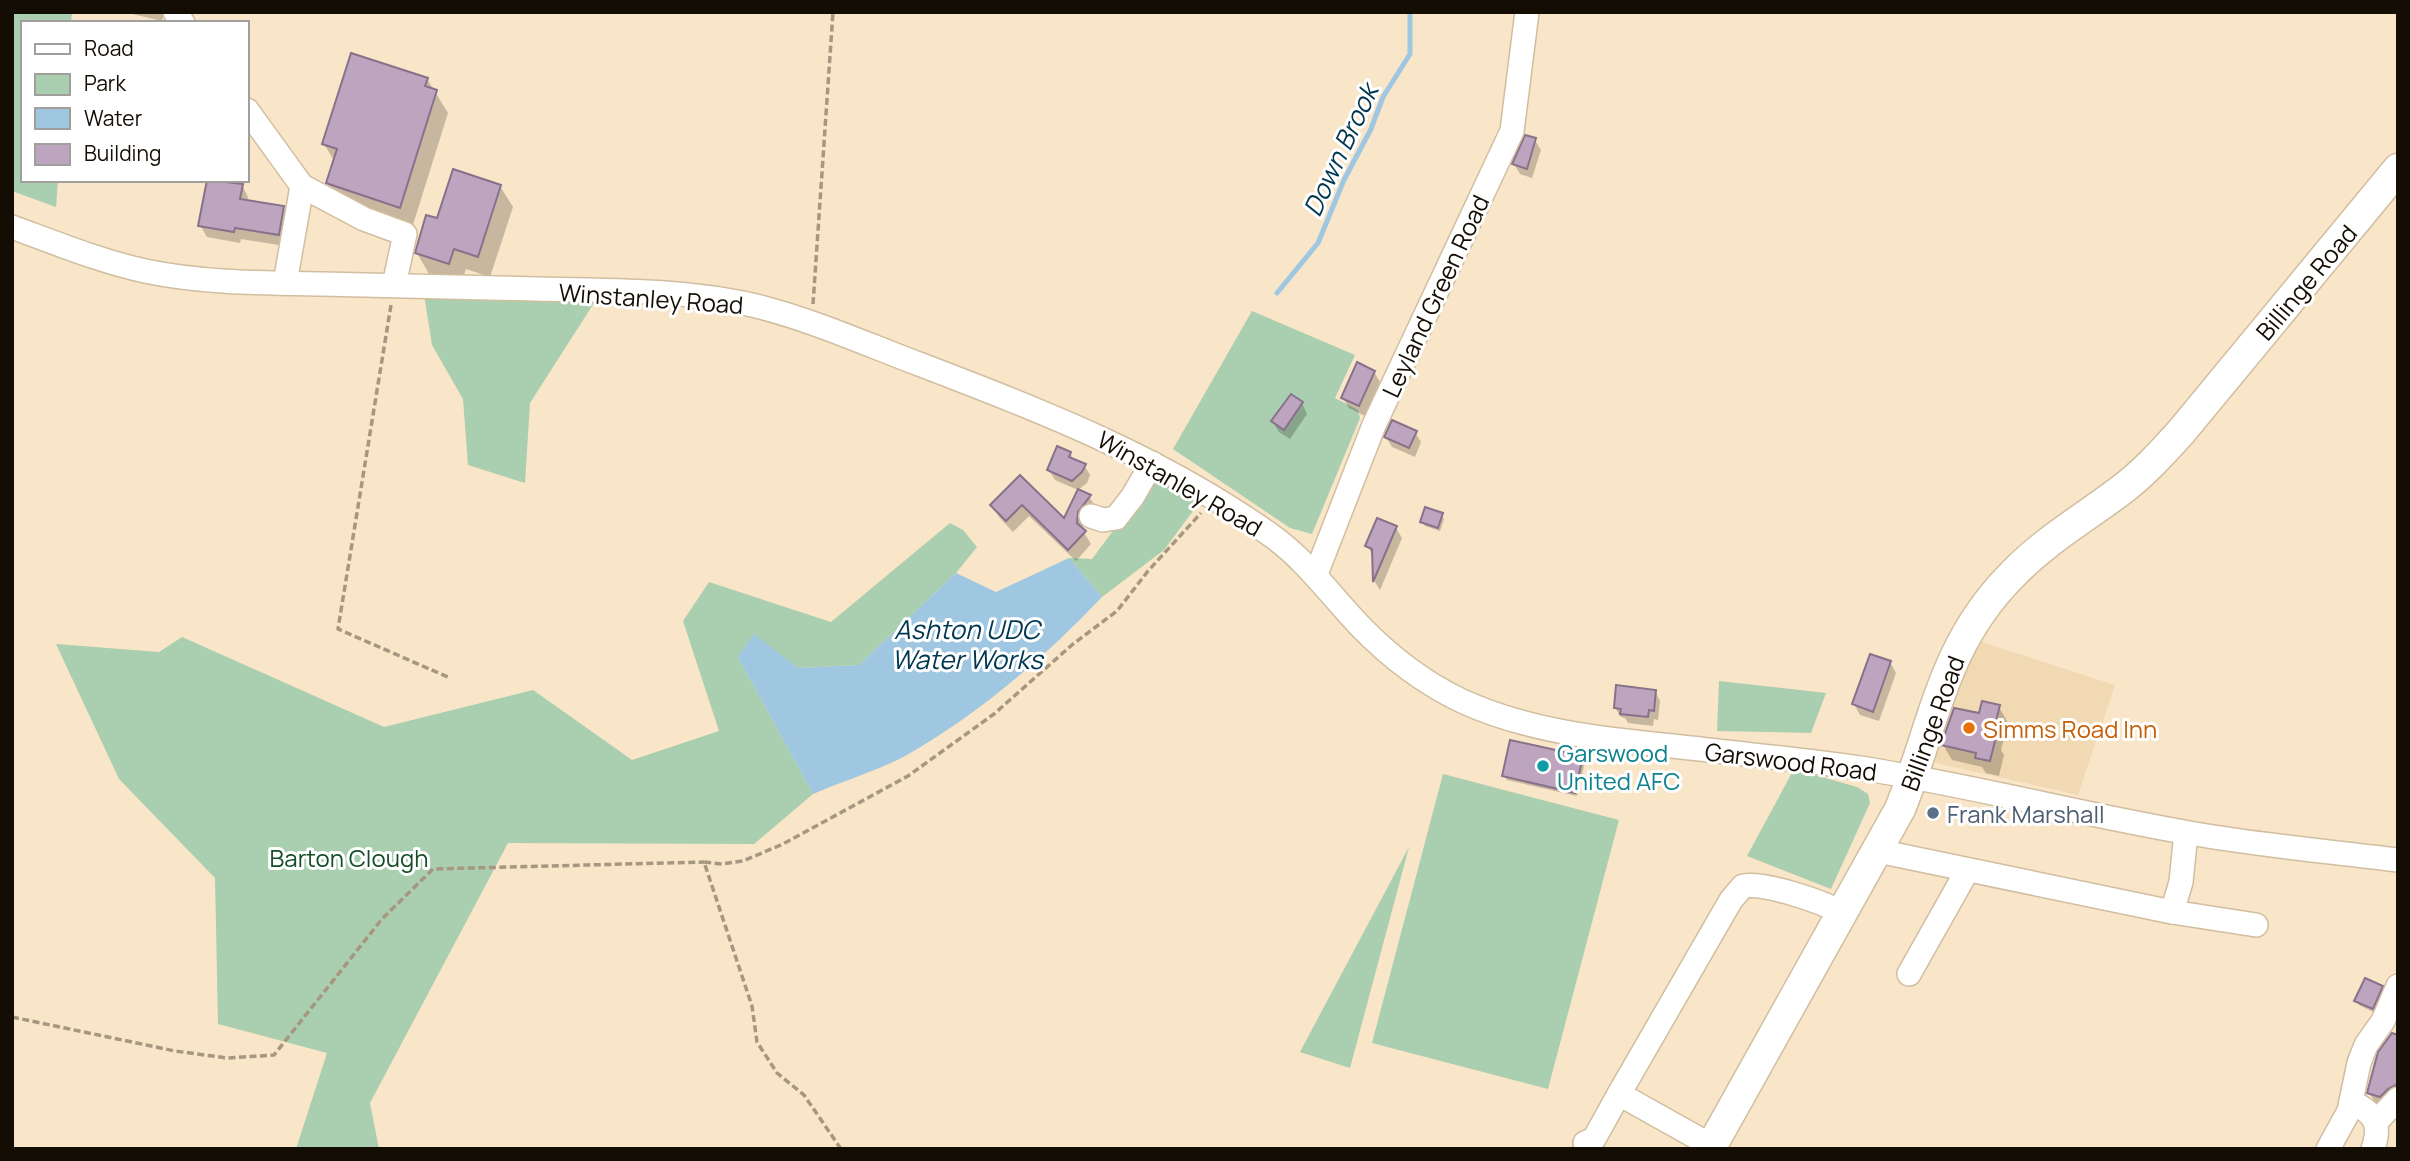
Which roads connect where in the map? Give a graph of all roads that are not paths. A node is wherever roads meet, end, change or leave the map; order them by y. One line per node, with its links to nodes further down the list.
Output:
1 (1527, 12): 10 (street, Leyland Green Road)
2 (248, 111): 4 (street)
3 (2398, 169): 11 (main road, Billinge Road)
4 (302, 186): 6 (street); 7 (street)
5 (12, 227): 6 (street, Winstanley Road)
6 (285, 283): 7 (street, Winstanley Road)
7 (394, 285): 8 (street, Winstanley Road)
8 (1152, 463): 9 (street); 10 (street, Winstanley Road)
9 (1091, 516)
10 (1316, 574): 11 (street, Garswood Road)
11 (1913, 777): 12 (street, Garswood Road); 13 (main road, Billinge Road)
12 (2186, 833): 14 (street, Garswood Road); 16 (street)
13 (1878, 851): 15 (street); 17 (main road, Billinge Road)
14 (2398, 860)
15 (1966, 871): 16 (street); 19 (street)
16 (2172, 912): 18 (street)
17 (1843, 913): 21 (street); 26 (main road, Billinge Road)
18 (2256, 925)
19 (1909, 974)
20 (2396, 998): 23 (street)
21 (1619, 1094): 25 (street); 26 (street)
22 (2398, 1099): 24 (street)
23 (2351, 1101): 24 (street); 27 (street)
24 (2376, 1122): 28 (street)
25 (1585, 1143)
26 (1711, 1147)
27 (2328, 1149)
28 (2373, 1149)

